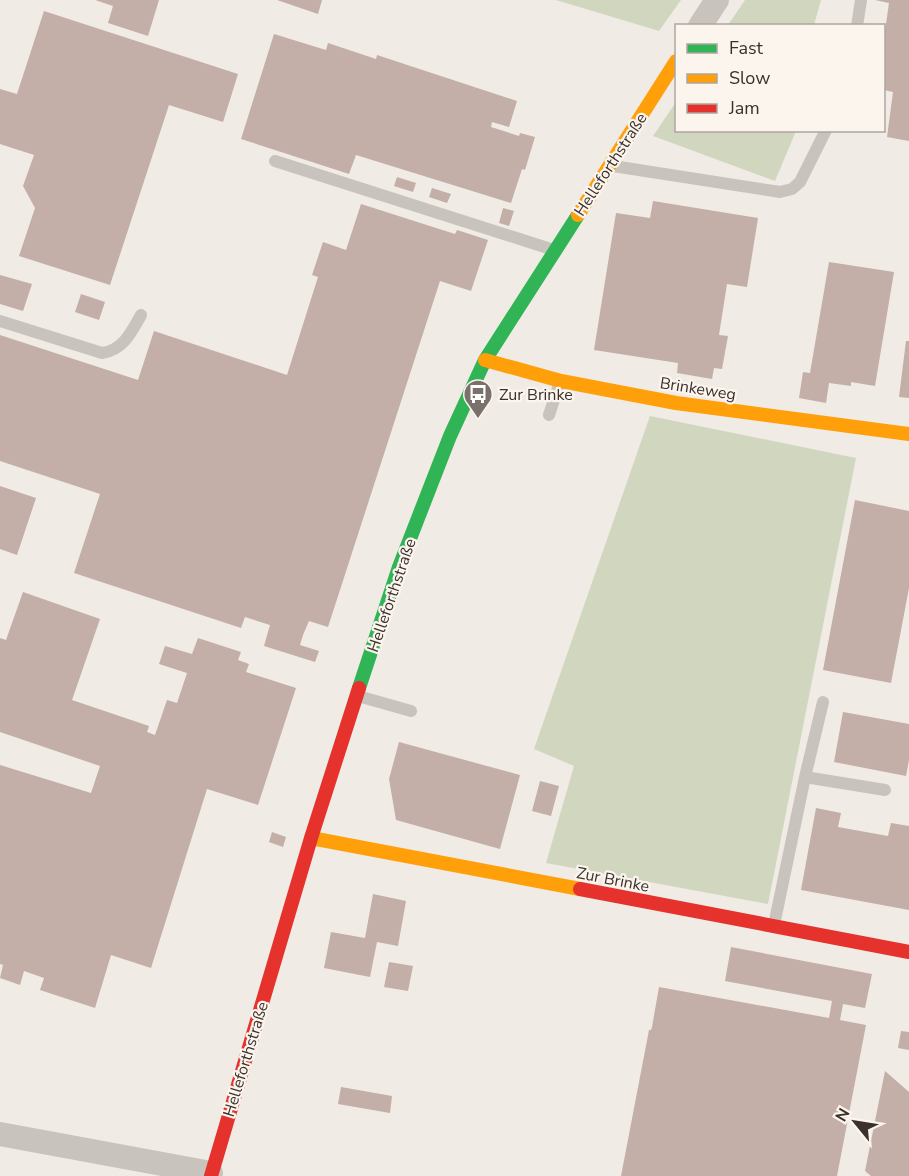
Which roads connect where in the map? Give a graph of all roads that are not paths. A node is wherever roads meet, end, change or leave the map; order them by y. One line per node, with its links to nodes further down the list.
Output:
1 (717, 0): 3 (street)
2 (861, 0): 4 (lane)
3 (701, 24)
4 (857, 24)
5 (675, 63): 8 (street, Helleforthstraße)
6 (825, 132): 8 (lane)
7 (275, 160): 9 (lane)
8 (609, 165): 9 (street, Helleforthstraße)
9 (555, 251): 12 (street, Helleforthstraße)
10 (141, 315): 11 (lane)
11 (0, 321)
12 (485, 360): 13 (street, Brinkeweg); 16 (street, Helleforthstraße)
13 (561, 381): 14 (lane); 15 (street, Brinkeweg)
14 (549, 415)
15 (909, 434)
16 (357, 695): 18 (lane); 21 (street, Helleforthstraße)
17 (823, 702): 19 (lane)
18 (411, 711)
19 (806, 777): 20 (lane); 22 (lane)
20 (885, 790)
21 (311, 838): 22 (street, Zur Brinke); 25 (street, Helleforthstraße)
22 (774, 926): 23 (street, Zur Brinke)
23 (909, 952)
24 (0, 1134): 25 (street)
25 (211, 1175)

